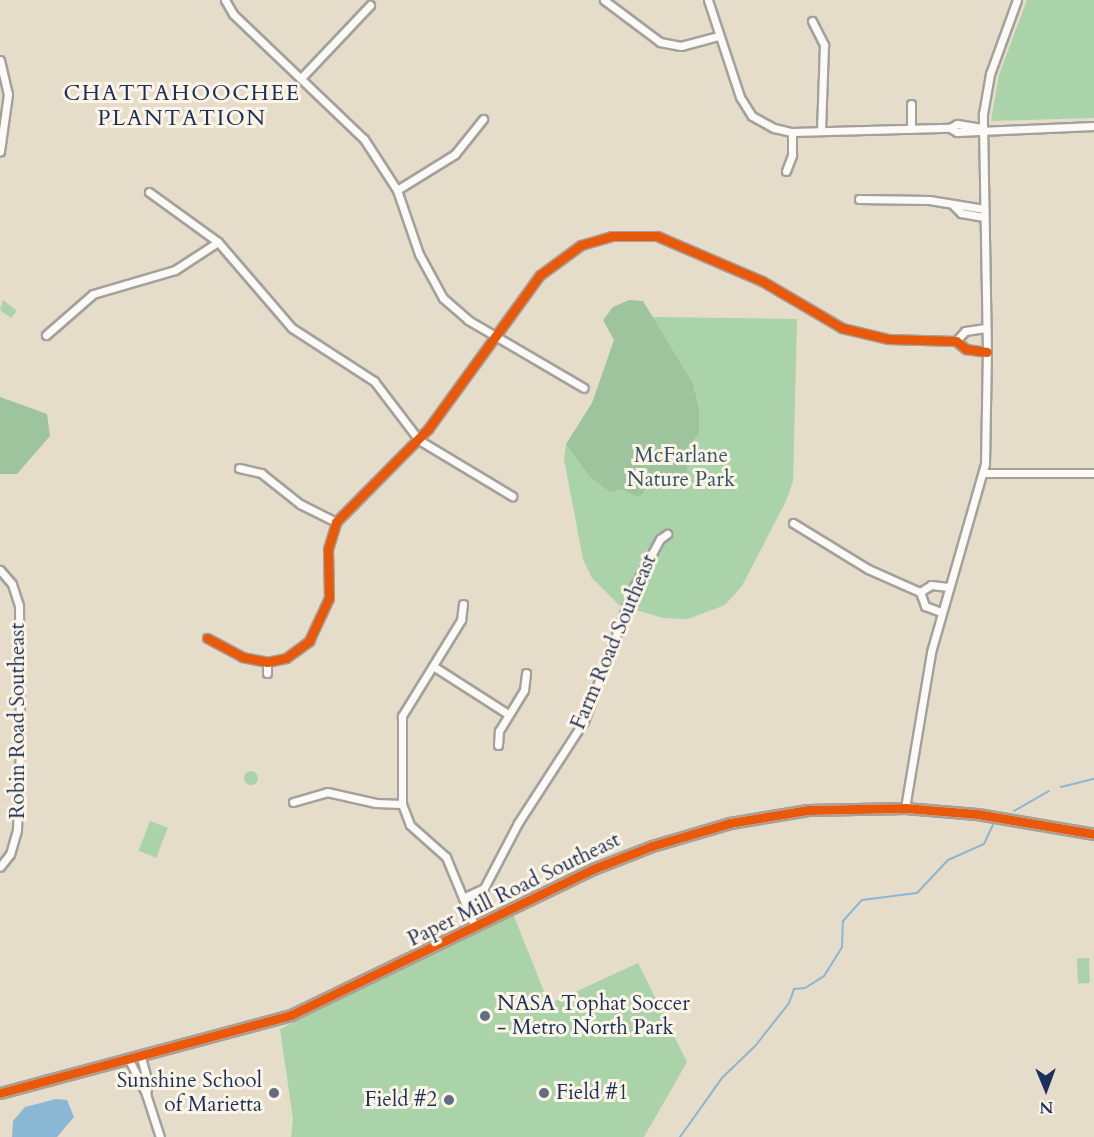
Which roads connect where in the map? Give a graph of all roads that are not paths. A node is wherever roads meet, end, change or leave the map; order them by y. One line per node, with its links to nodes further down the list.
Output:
1 (225, 0): 9 (street)
2 (604, 0): 7 (street)
3 (708, 0): 7 (street)
4 (1017, 0): 13 (street)
5 (370, 5): 9 (street)
6 (812, 21): 15 (street)
7 (718, 36): 16 (street)
8 (0, 60): 17 (street)
9 (302, 77): 19 (street)
10 (911, 104): 14 (street)
11 (483, 119): 19 (street)
12 (1094, 126): 13 (street)
13 (982, 128): 14 (street); 22 (street)
14 (911, 129): 15 (street)
15 (821, 131): 16 (street)
16 (792, 132): 18 (street)
17 (0, 151)
18 (786, 171)
19 (396, 190): 26 (street)
20 (149, 192): 23 (street)
21 (859, 199): 22 (street)
22 (984, 213): 24 (street)
23 (218, 242): 25 (street); 30 (street)
24 (987, 328): 27 (street); 28 (street)
25 (46, 335)
26 (496, 336): 27 (street); 29 (street); 30 (street)
27 (956, 341): 28 (street)
28 (987, 352): 32 (street)
29 (584, 388)
30 (419, 440): 34 (street); 35 (street)
31 (238, 468): 35 (street)
32 (984, 473): 33 (street); 39 (street)
33 (1094, 473)
34 (512, 496)
35 (336, 522): 44 (street)
36 (793, 523): 40 (street)
37 (667, 534): 55 (street, Farm Road Southeast)
38 (2, 572): 54 (street, Robin Road Southeast)
39 (948, 587): 40 (street); 42 (street)
40 (920, 592): 42 (street)
41 (463, 604): 45 (street)
42 (941, 612): 52 (street)
43 (207, 638): 44 (street)
44 (267, 662): 46 (street)
45 (433, 666): 48 (street); 51 (street)
46 (267, 673)
47 (526, 673): 48 (street)
48 (508, 714): 49 (street)
49 (498, 745)
50 (293, 802): 51 (street)
51 (402, 804): 55 (street)
52 (905, 808): 53 (street, Paper Mill Road Southeast); 56 (street, Paper Mill Road Southeast)
53 (1094, 834)
54 (0, 867)
55 (463, 898): 56 (street)
56 (475, 927): 57 (street, Paper Mill Road Southeast)
57 (141, 1057): 58 (street, Paper Mill Road Southeast); 60 (street)
58 (129, 1060): 59 (street, Paper Mill Road Southeast); 60 (street)
59 (0, 1093)
60 (146, 1094): 61 (street)
61 (160, 1137)

